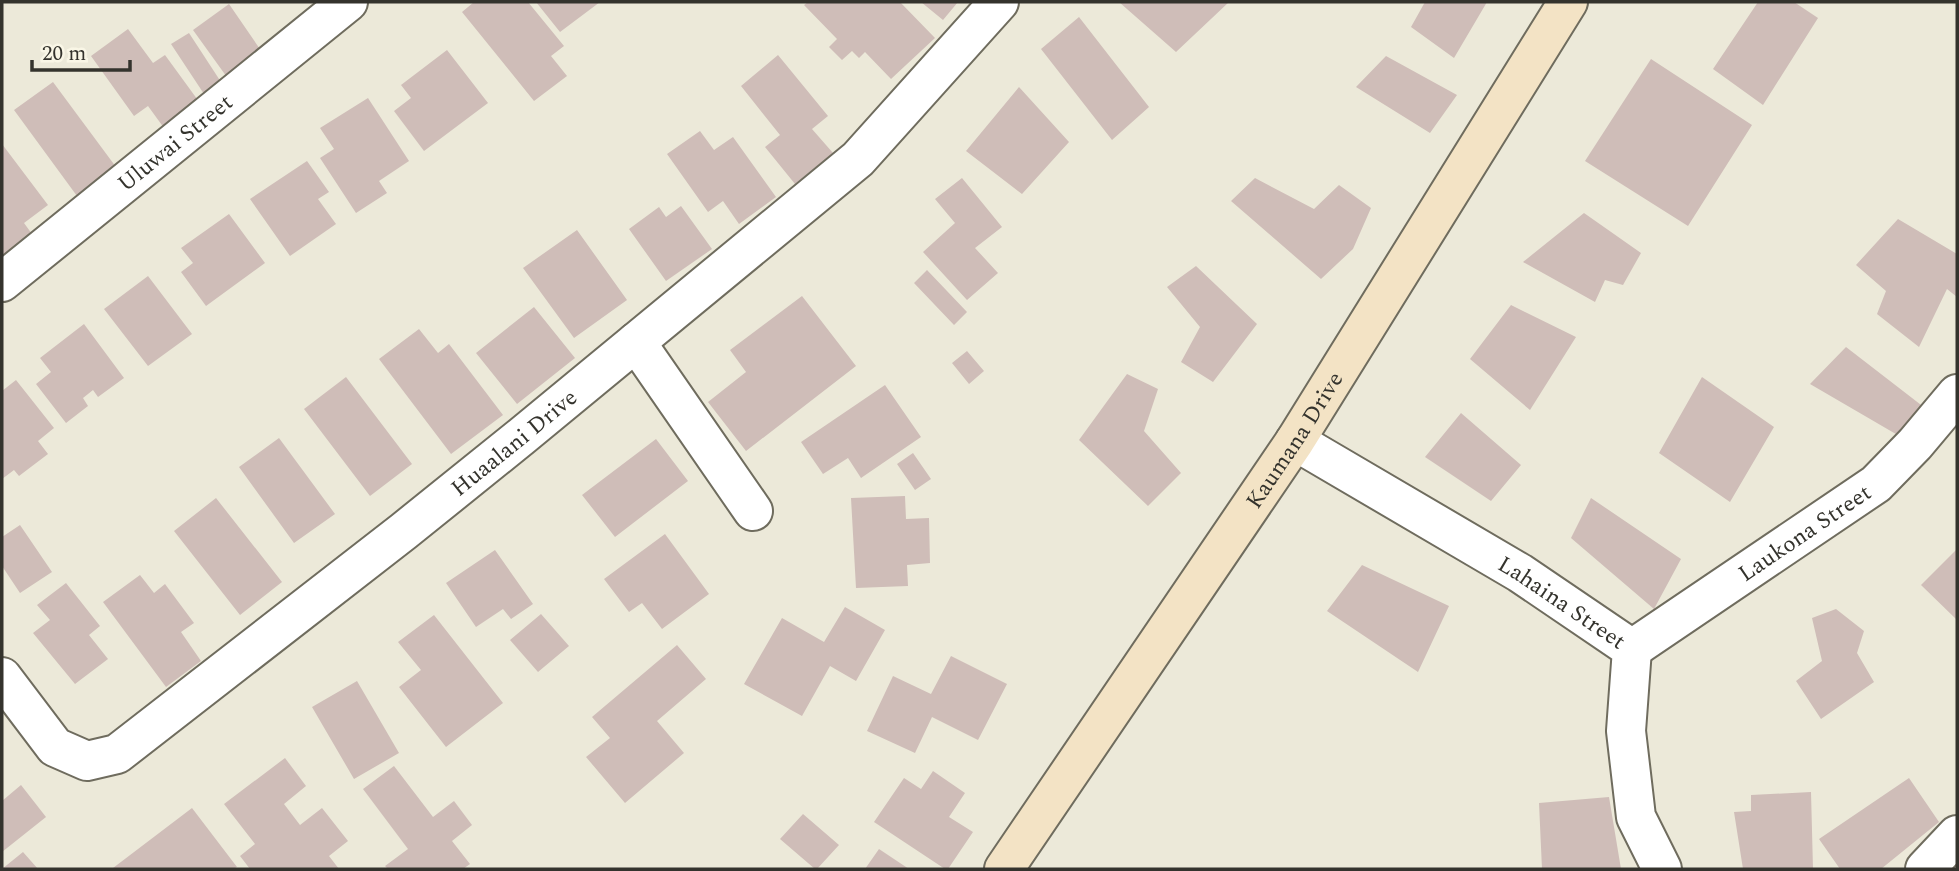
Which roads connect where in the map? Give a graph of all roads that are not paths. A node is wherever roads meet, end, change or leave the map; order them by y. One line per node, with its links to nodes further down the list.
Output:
1 (348, 2): 4 (street, Uluwai Street)
2 (999, 2): 5 (street, Huaalani Drive)
3 (1569, 2): 7 (street, Kaumana Drive)
4 (2, 282)
5 (636, 342): 8 (street); 10 (street, Huaalani Drive)
6 (1957, 394): 9 (street, Laukona Street)
7 (1295, 441): 9 (street, Lahaina Street); 12 (street, Kaumana Drive)
8 (753, 511)
9 (1632, 649): 13 (street, Lahaina Street)
10 (2, 677)
11 (1957, 835): 14 (street)
12 (1004, 869)
13 (1662, 869)
14 (1925, 869)

